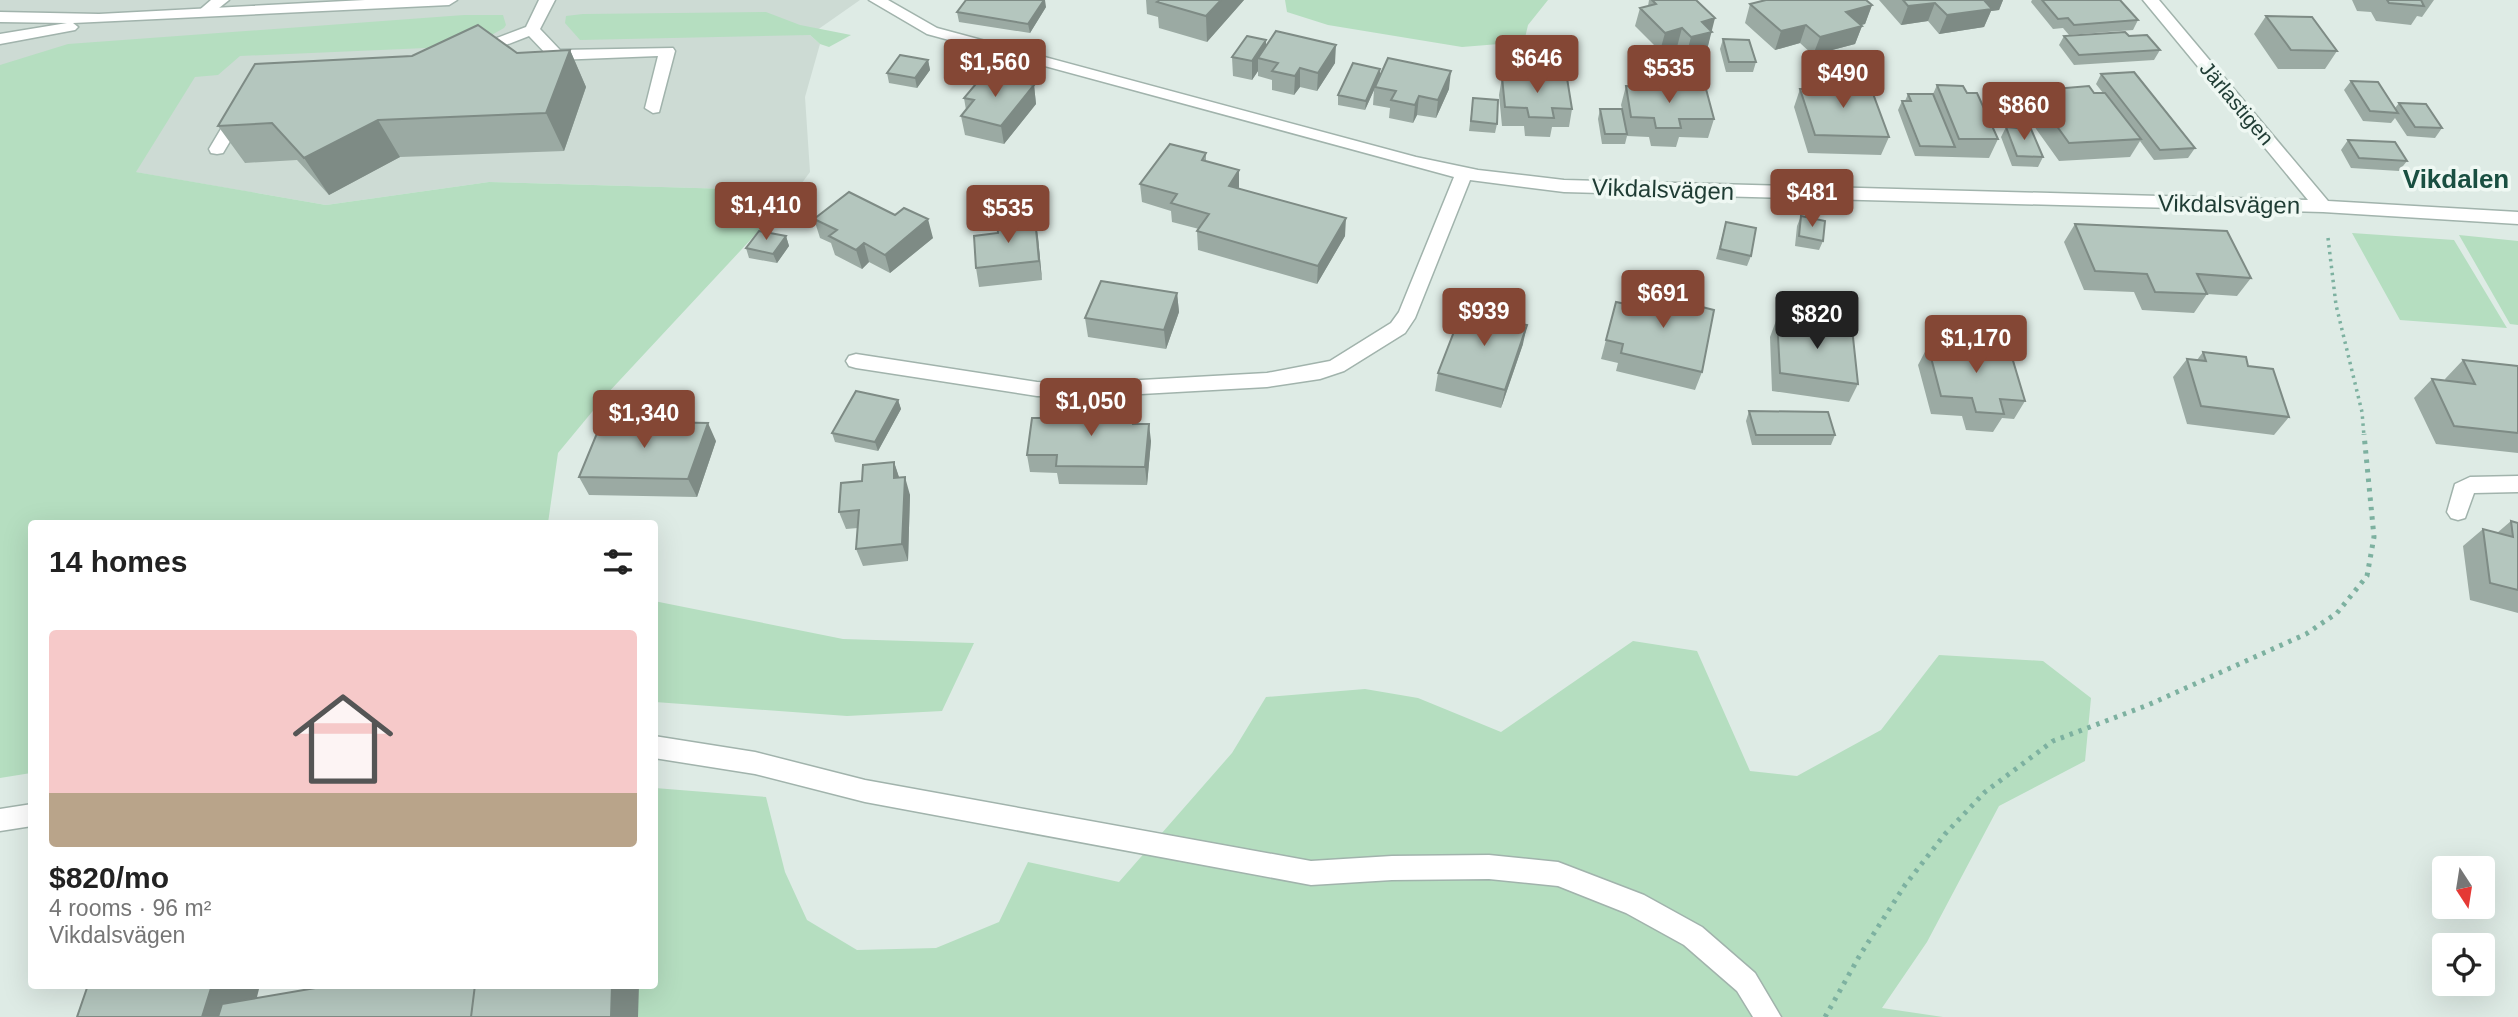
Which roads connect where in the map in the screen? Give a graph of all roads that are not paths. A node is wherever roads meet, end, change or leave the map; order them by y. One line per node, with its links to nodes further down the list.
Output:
1 (221, 0): 6 (street)
2 (449, 0): 6 (street)
3 (547, 0): 9 (street)
4 (877, 0): 15 (street, Vikdalsvägen)
5 (2151, 0): 16 (street, Järlastigen)
6 (204, 13): 8 (street)
7 (0, 17): 8 (street)
8 (99, 19): 10 (street)
9 (532, 30): 11 (street); 13 (street)
10 (0, 40)
11 (460, 58)
12 (246, 101): 14 (street)
13 (653, 108)
14 (217, 149)
15 (1463, 175): 16 (street, Vikdalsvägen); 18 (street)
16 (2323, 206): 17 (street, Vikdalsvägen)
17 (2518, 218)
18 (856, 361)
19 (2518, 484): 20 (street)
20 (2458, 512)
21 (658, 748): 24 (street)
22 (28, 816): 23 (street)
23 (0, 820)
24 (1768, 1017)

